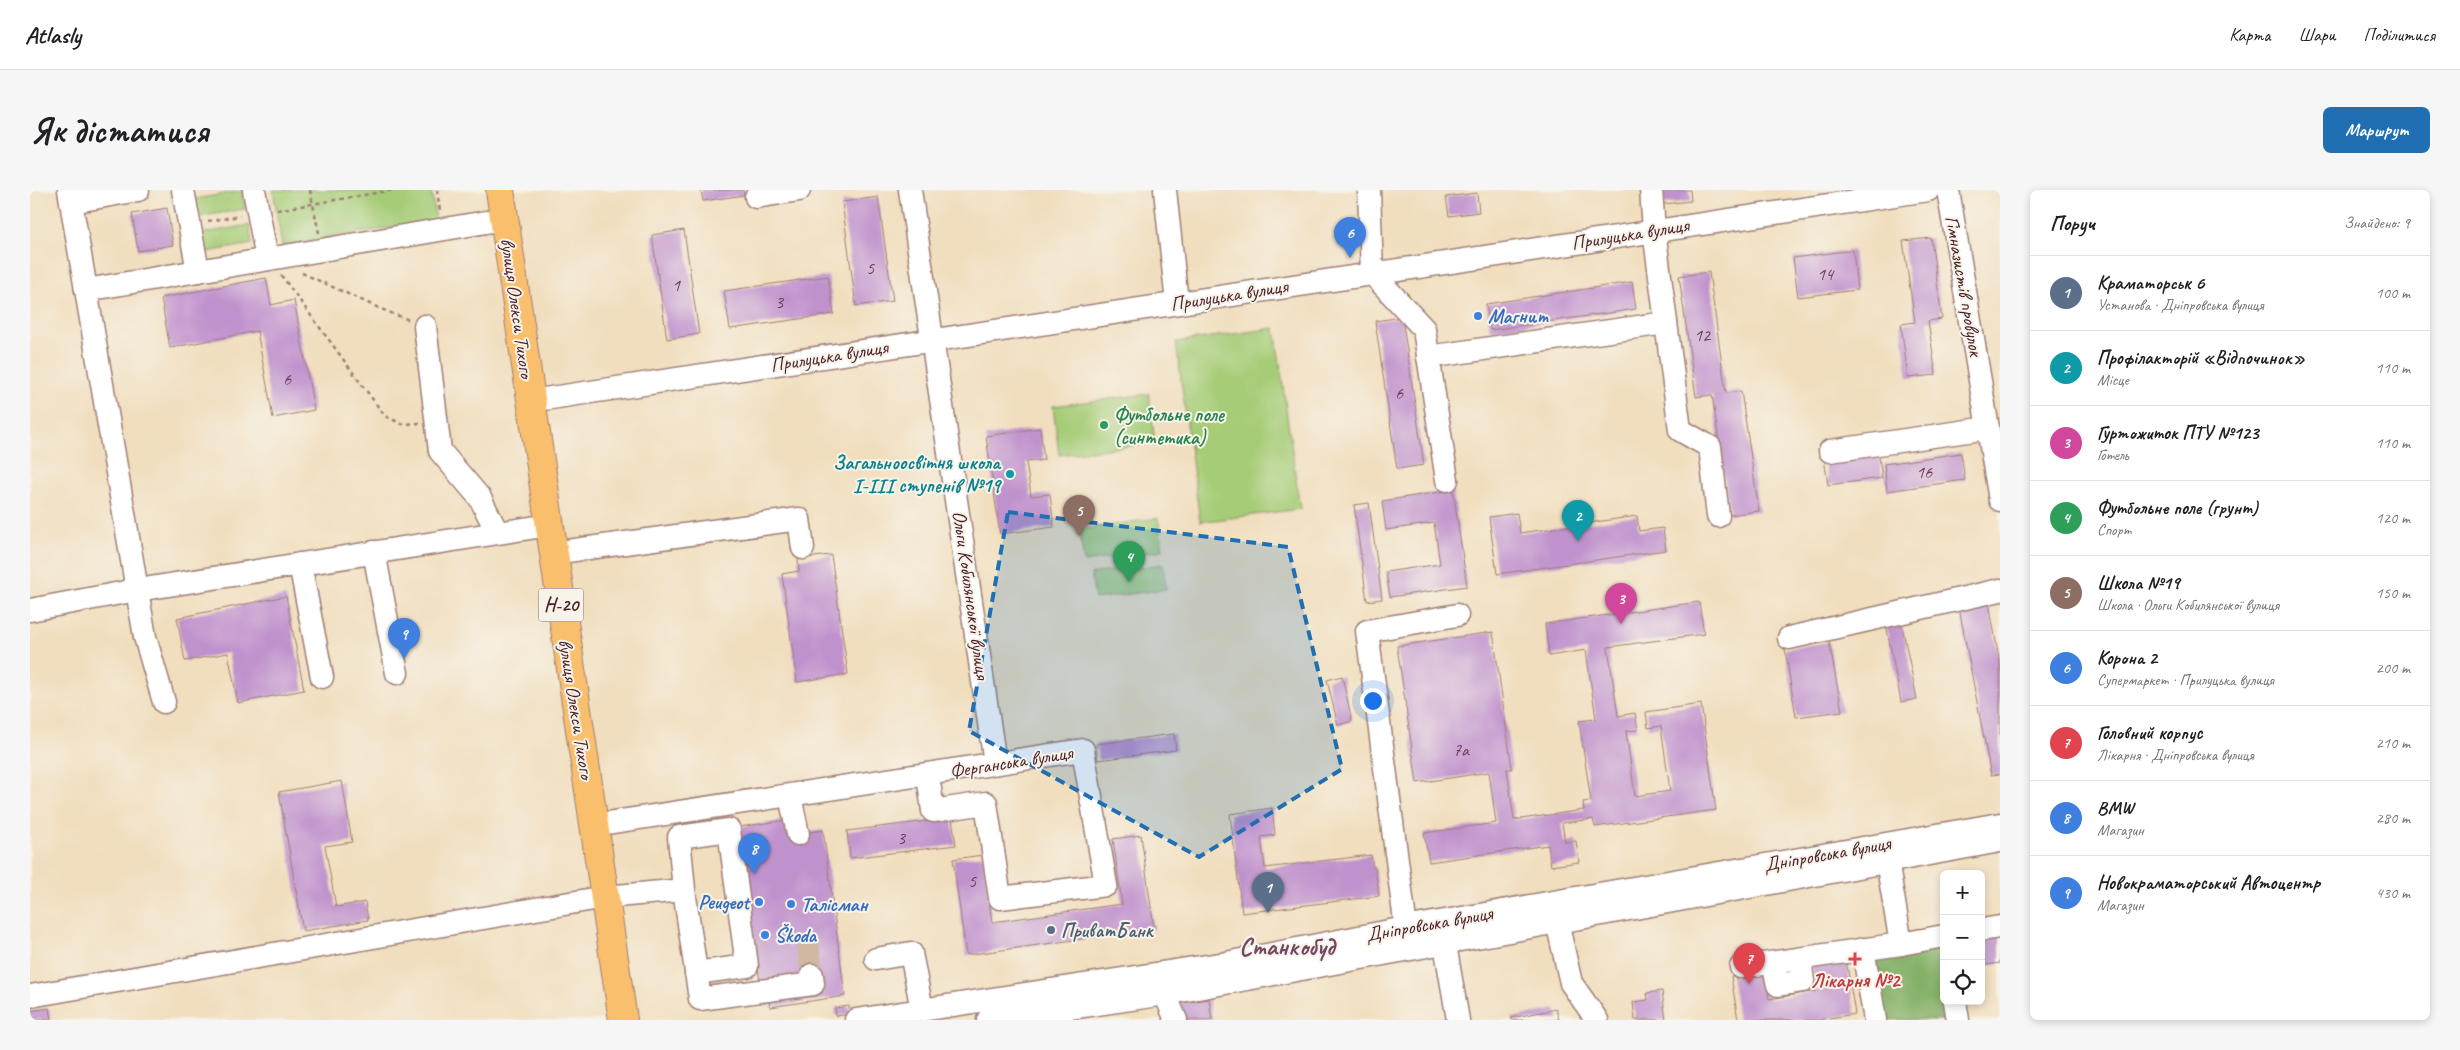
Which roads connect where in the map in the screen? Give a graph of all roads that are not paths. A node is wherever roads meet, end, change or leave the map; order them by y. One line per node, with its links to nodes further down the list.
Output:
1 (138, 190): 12 (street)
2 (183, 190): 17 (street)
3 (254, 190): 16 (street)
4 (500, 190): 14 (main road, вулиця Олекси Тихого / Н-20)
5 (799, 190): 13 (street)
6 (910, 190): 23 (street, Ольги Кобилянської вулиця)
7 (1165, 190): 20 (street)
8 (1369, 190): 18 (street)
9 (1651, 190): 15 (street)
10 (1928, 190): 15 (street, Прилуцька вулиця)
11 (1948, 190): 25 (street, Гімназистів провулок)
12 (70, 196): 19 (street)
13 (756, 197)
14 (504, 219): 16 (street); 26 (main road, вулиця Олекси Тихого / Н-20)
15 (1654, 230): 18 (street, Прилуцька вулиця); 21 (street)
16 (269, 259): 17 (street)
17 (198, 271): 19 (street)
18 (1372, 273): 20 (street, Прилуцька вулиця); 24 (street)
19 (86, 290): 38 (street)
20 (1176, 303): 23 (street, Прилуцька вулиця)
21 (1666, 323): 24 (street); 31 (street)
22 (425, 326): 33 (street)
23 (933, 340): 26 (street, Прилуцька вулиця); 46 (street, Ольги Кобилянської вулиця)
24 (1428, 357): 29 (street)
25 (1991, 392): 27 (street, Гімназистів провулок)
26 (531, 401): 32 (main road, вулиця Олекси Тихого / Н-20)
27 (1988, 428): 28 (street); 30 (street, Гімназистів провулок)
28 (1830, 451)
29 (1446, 480)
30 (2000, 500)
31 (1718, 516)
32 (548, 525): 33 (street); 36 (main road, вулиця Олекси Тихого / Н-20)
33 (497, 532): 35 (street)
34 (803, 548): 36 (street)
35 (374, 552): 37 (street); 43 (street)
36 (553, 553): 50 (main road, вулиця Олекси Тихого / Н-20)
37 (300, 564): 38 (street); 44 (street)
38 (137, 590): 40 (street); 45 (street)
39 (2000, 590): 42 (street)
40 (30, 610)
41 (1456, 615): 61 (street)
42 (1789, 638)
43 (397, 673)
44 (322, 677)
45 (164, 702)
46 (995, 763): 47 (street, Ферганська вулиця); 47 (street, Ферганська вулиця)
47 (928, 775): 48 (street, Ферганська вулиця)
48 (790, 796): 50 (street, Ферганська вулиця); 51 (street)
49 (2000, 824): 53 (street, Дніпровська вулиця)
50 (594, 825): 55 (main road, вулиця Олекси Тихого / Н-20)
51 (798, 834)
52 (2000, 841): 53 (street, Дніпровська вулиця)
53 (1885, 853): 56 (street, Дніпровська вулиця); 62 (street)
54 (684, 890): 55 (street); 66 (street); 66 (street)
55 (605, 897): 69 (street); 72 (main road, вулиця Олекси Тихого / Н-20)
56 (1555, 912): 59 (street, Дніпровська вулиця); 77 (street)
57 (2000, 927): 58 (street)
58 (1985, 929)
59 (1443, 932): 61 (street, Дніпровська вулиця); 76 (street)
60 (1940, 937): 62 (street)
61 (1407, 939): 68 (street, Дніпровська вулиця)
62 (1901, 944): 63 (street)
63 (1862, 949): 65 (street); 78 (street)
64 (876, 959): 71 (street)
65 (1741, 967)
66 (696, 973): 67 (street)
67 (812, 975)
68 (1163, 983): 71 (street, Дніпровська вулиця); 74 (street, Дніпровська вулиця); 75 (street)
69 (30, 996)
70 (1956, 1005): 79 (street)
71 (911, 1014): 73 (street, Дніпровська вулиця)
72 (623, 1020)
73 (856, 1020)
74 (988, 1020)
75 (1176, 1020)
76 (1458, 1020)
77 (1597, 1020)
78 (1875, 1020)
79 (1958, 1020)

